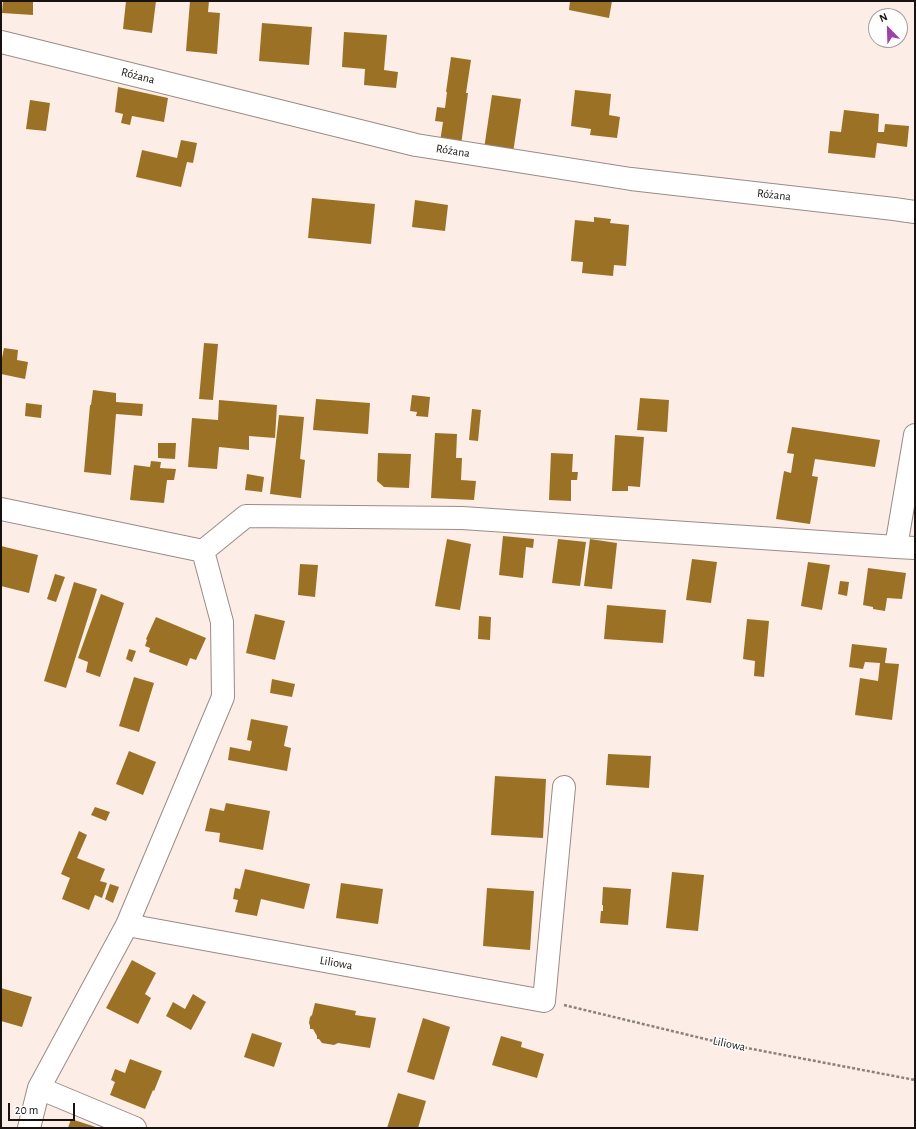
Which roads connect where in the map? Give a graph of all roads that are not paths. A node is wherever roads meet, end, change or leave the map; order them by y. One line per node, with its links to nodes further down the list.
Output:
1 (1, 42): 2 (street, Różana)
2 (915, 212)
3 (915, 435): 5 (street)
4 (1, 509): 6 (street)
5 (905, 547): 6 (street)
6 (203, 551): 8 (street)
7 (564, 787): 8 (street, Liliowa)
8 (127, 925): 9 (street)
9 (39, 1088): 10 (street); 11 (street)
10 (29, 1128)
11 (135, 1128)

